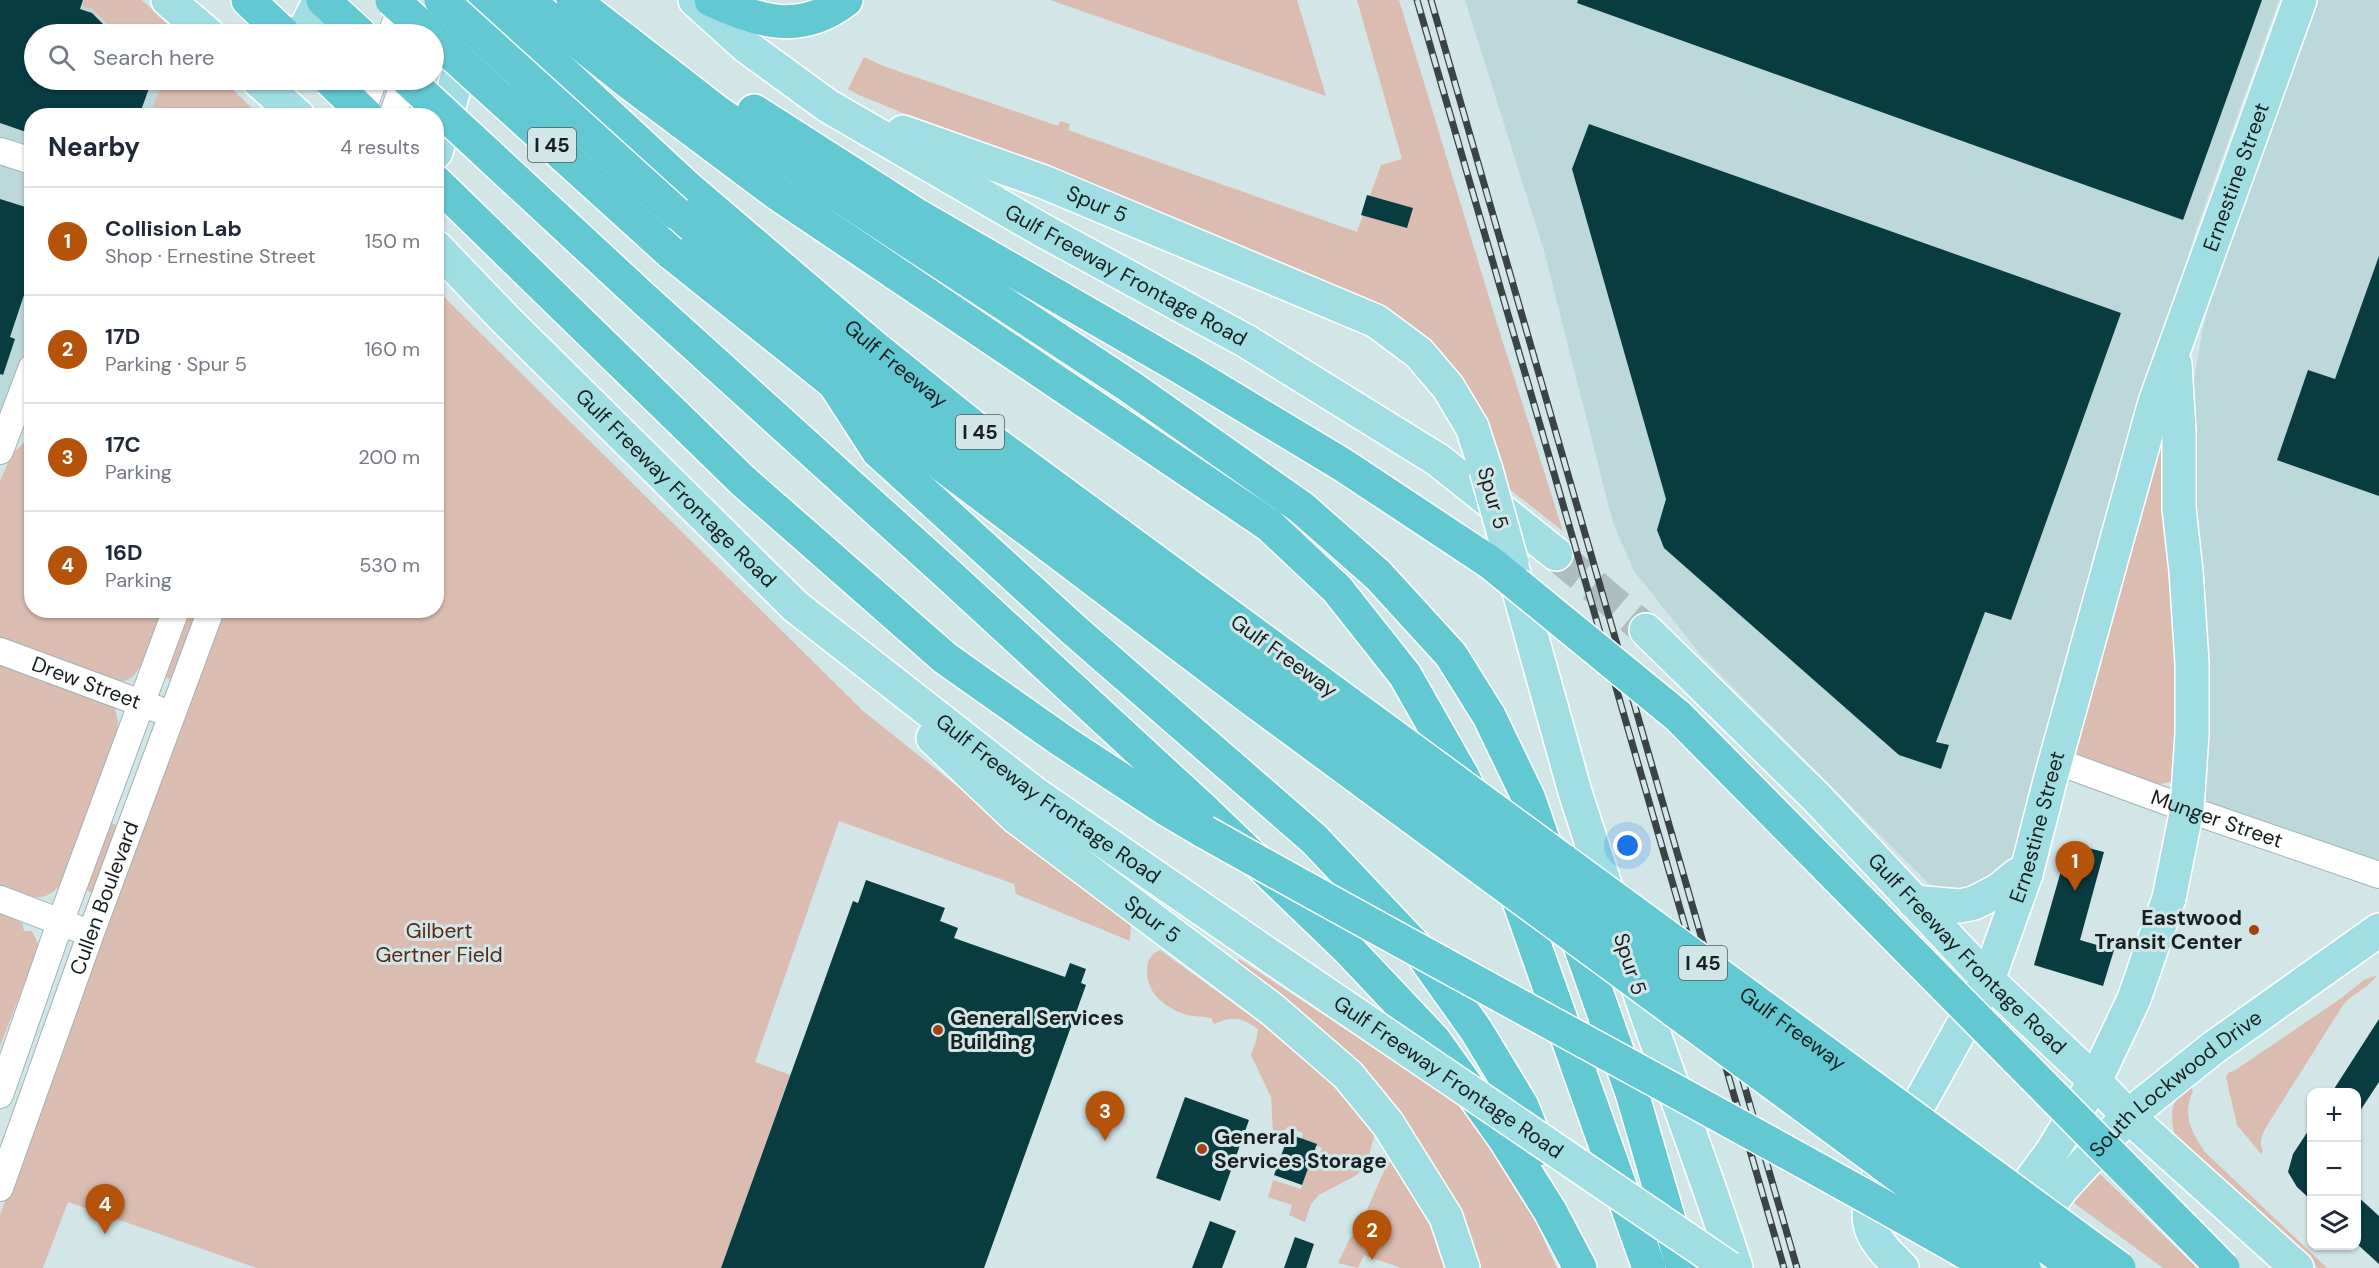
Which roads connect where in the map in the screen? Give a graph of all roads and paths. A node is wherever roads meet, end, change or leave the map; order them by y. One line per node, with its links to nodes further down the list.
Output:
1 (168, 0): 17 (main road)
2 (248, 0): 18 (highway)
3 (321, 0): 19 (main road); 20 (highway)
4 (392, 0): 22 (highway, bridge)
5 (404, 0): 21 (street)
6 (434, 0): 23 (street)
7 (441, 0): 42 (highway, Gulf Freeway, bridge)
8 (479, 0): 38 (main road)
9 (485, 0): 42 (highway, Gulf Freeway / I 45)
10 (526, 0): 78 (highway)
11 (573, 0): 30 (highway)
12 (604, 0): 30 (highway)
13 (695, 0): 31 (main road, Gulf Freeway Frontage Road)
14 (711, 0): 15 (highway)
15 (846, 0)
16 (2300, 0): 46 (main road, Ernestine Street)
17 (196, 24)
18 (273, 24)
19 (308, 24)
20 (349, 24)
21 (395, 24)
22 (419, 24)
23 (426, 24)
24 (444, 47): 47 (highway, Gulf Freeway / I 45, bridge)
25 (269, 90): 32 (main road)
26 (341, 90): 33 (highway, bridge)
27 (370, 90): 34 (street)
28 (403, 90): 35 (street)
29 (418, 90): 36 (highway, bridge)
30 (721, 102): 79 (highway); 89 (highway, bridge)
31 (828, 106): 51 (main road, Gulf Freeway Frontage Road); 81 (main road, Spur 5, bridge)
32 (289, 108)
33 (360, 108)
34 (363, 108)
35 (395, 108)
36 (437, 108)
37 (444, 114): 76 (highway, bridge)
38 (444, 124)
39 (0, 151): 40 (street)
40 (24, 158)
41 (444, 190): 84 (highway, bridge)
42 (682, 201): 57 (highway, Gulf Freeway / I 45)
43 (444, 254): 45 (main road, Gulf Freeway Frontage Road)
44 (444, 271): 45 (main road)
45 (475, 287): 52 (main road, Gulf Freeway Frontage Road)
46 (2174, 354): 60 (main road, Ernestine Street); 61 (main road, Ernestine Street)
47 (834, 383): 57 (highway, Gulf Freeway / I 45); 77 (highway)
48 (24, 386): 49 (street)
49 (16, 406): 50 (street)
50 (0, 451)
51 (1556, 554)
52 (795, 606): 75 (main road, Spur 5); 80 (main road, Gulf Freeway Frontage Road, bridge)
53 (173, 618): 58 (street, Cullen Boulevard)
54 (208, 618): 59 (street, Cullen Boulevard)
55 (1646, 630): 65 (main road, Gulf Freeway Frontage Road)
56 (0, 651): 58 (street, Drew Street)
57 (1271, 679): 86 (highway, Gulf Freeway / I 45, bridge); 87 (highway, Gulf Freeway / I 45, bridge); 88 (highway, Gulf Freeway / I 45, bridge)
58 (142, 703): 59 (street, Drew Street); 66 (street, Cullen Boulevard)
59 (172, 715): 68 (street, Cullen Boulevard)
60 (2056, 761): 61 (street, Munger Street); 62 (main road, Ernestine Street)
61 (2187, 809): 63 (street, Munger Street); 70 (main road, South Lockwood Drive)
62 (2026, 874): 65 (main road); 69 (main road, Ernestine Street)
63 (2379, 875)
64 (0, 898): 66 (street)
65 (1914, 902): 69 (main road, Gulf Freeway Frontage Road)
66 (60, 923): 68 (street); 71 (street, Cullen Boulevard)
67 (2379, 930): 72 (main road, South Lockwood Drive)
68 (91, 933): 73 (street, Cullen Boulevard)
69 (1988, 980): 70 (main road, Gulf Freeway Frontage Road); 82 (main road, Ernestine Street)
70 (2095, 1081): 72 (main road, Gulf Freeway Frontage Road); 83 (main road, South Lockwood Drive)
71 (0, 1095)
72 (2127, 1116): 85 (main road, South Lockwood Drive); 90 (main road, Gulf Freeway Frontage Road)
73 (6, 1153): 74 (street, Cullen Boulevard)
74 (0, 1188)
75 (1464, 1268)
76 (1580, 1268)
77 (1586, 1268)
78 (1649, 1268)
79 (1683, 1268)
80 (1730, 1268)
81 (1736, 1268)
82 (1902, 1268)
83 (1967, 1268)
84 (1993, 1268)
85 (2001, 1268)
86 (2024, 1268)
87 (2075, 1268)
88 (2119, 1268)
89 (2223, 1268)
90 (2298, 1268)

